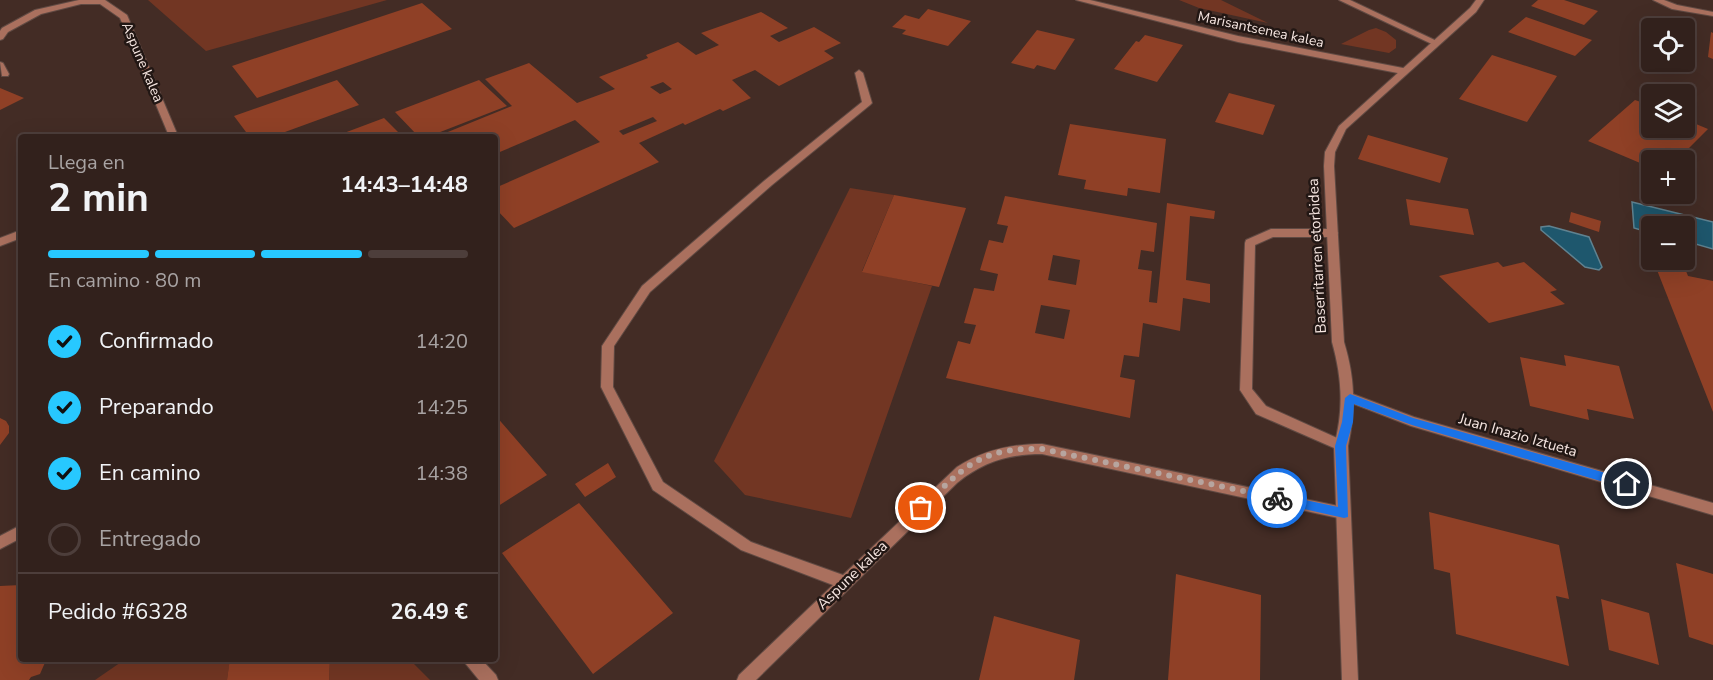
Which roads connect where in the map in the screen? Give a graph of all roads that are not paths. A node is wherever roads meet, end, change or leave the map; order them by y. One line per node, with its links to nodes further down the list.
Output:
1 (1080, 0): 8 (street, Marisantsenea kalea)
2 (1343, 0): 7 (street)
3 (1480, 0): 7 (street, Baserritarren etorbidea)
4 (1657, 0): 5 (street)
5 (1713, 14)
6 (0, 38): 10 (street, Aspune kalea)
7 (1437, 43): 8 (street, Baserritarren etorbidea)
8 (1403, 71): 11 (street, Baserritarren etorbidea)
9 (859, 73): 20 (street)
10 (173, 134)
11 (1333, 233): 14 (street, Baserritarren etorbidea); 15 (street)
12 (18, 235): 13 (street)
13 (0, 242)
14 (1350, 398): 15 (street, Baserritarren etorbidea); 16 (street, Juan Inazio Iztueta)
15 (1341, 446): 17 (street, Baserritarren etorbidea)
16 (1713, 509)
17 (1344, 513): 20 (street, Aspune kalea); 24 (street, Baserritarren etorbidea)
18 (18, 533): 19 (street)
19 (0, 543)
20 (844, 582): 23 (street, Aspune kalea)
21 (474, 662): 22 (street)
22 (490, 680)
23 (744, 680)
24 (1350, 680)

